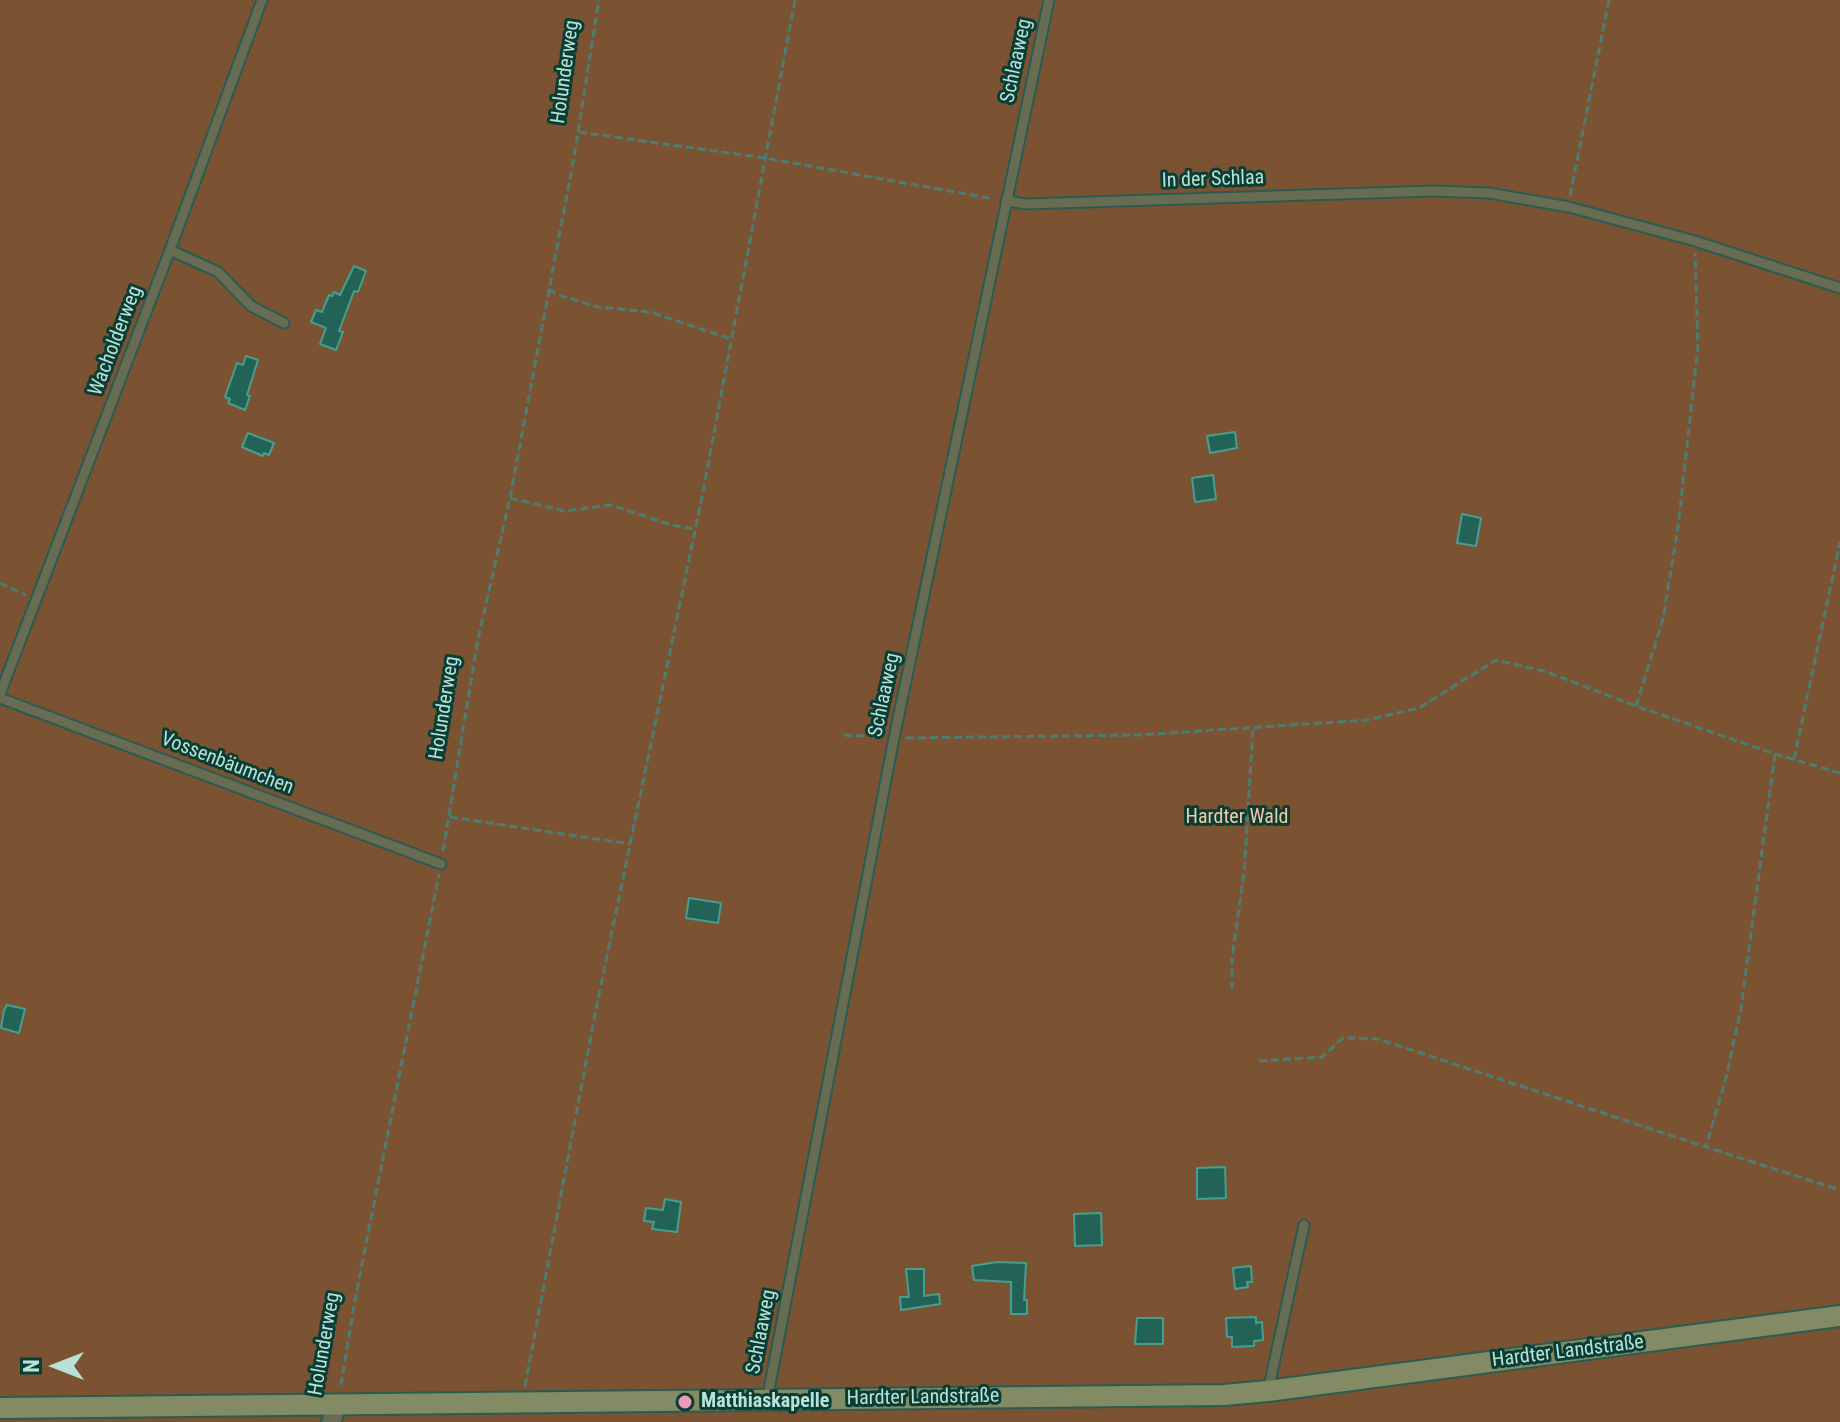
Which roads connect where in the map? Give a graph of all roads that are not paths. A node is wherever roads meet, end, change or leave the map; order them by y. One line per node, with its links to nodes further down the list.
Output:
1 (262, 0): 4 (lane, Wacholderweg)
2 (1049, 0): 3 (lane, Schlaaweg)
3 (1006, 201): 5 (lane, In der Schlaa); 12 (lane, Schlaaweg)
4 (170, 250): 6 (lane); 7 (lane, Wacholderweg)
5 (1840, 288)
6 (284, 323)
7 (0, 696): 8 (lane, Vossenbäumchen)
8 (441, 864)
9 (1304, 1225): 11 (lane)
10 (1840, 1316): 11 (main road, Hardter Landstraße)
11 (1268, 1391): 12 (main road, Hardter Landstraße)
12 (767, 1400): 14 (main road, Hardter Landstraße)
13 (0, 1408): 14 (main road, Hardter Landstraße)
14 (334, 1413)

